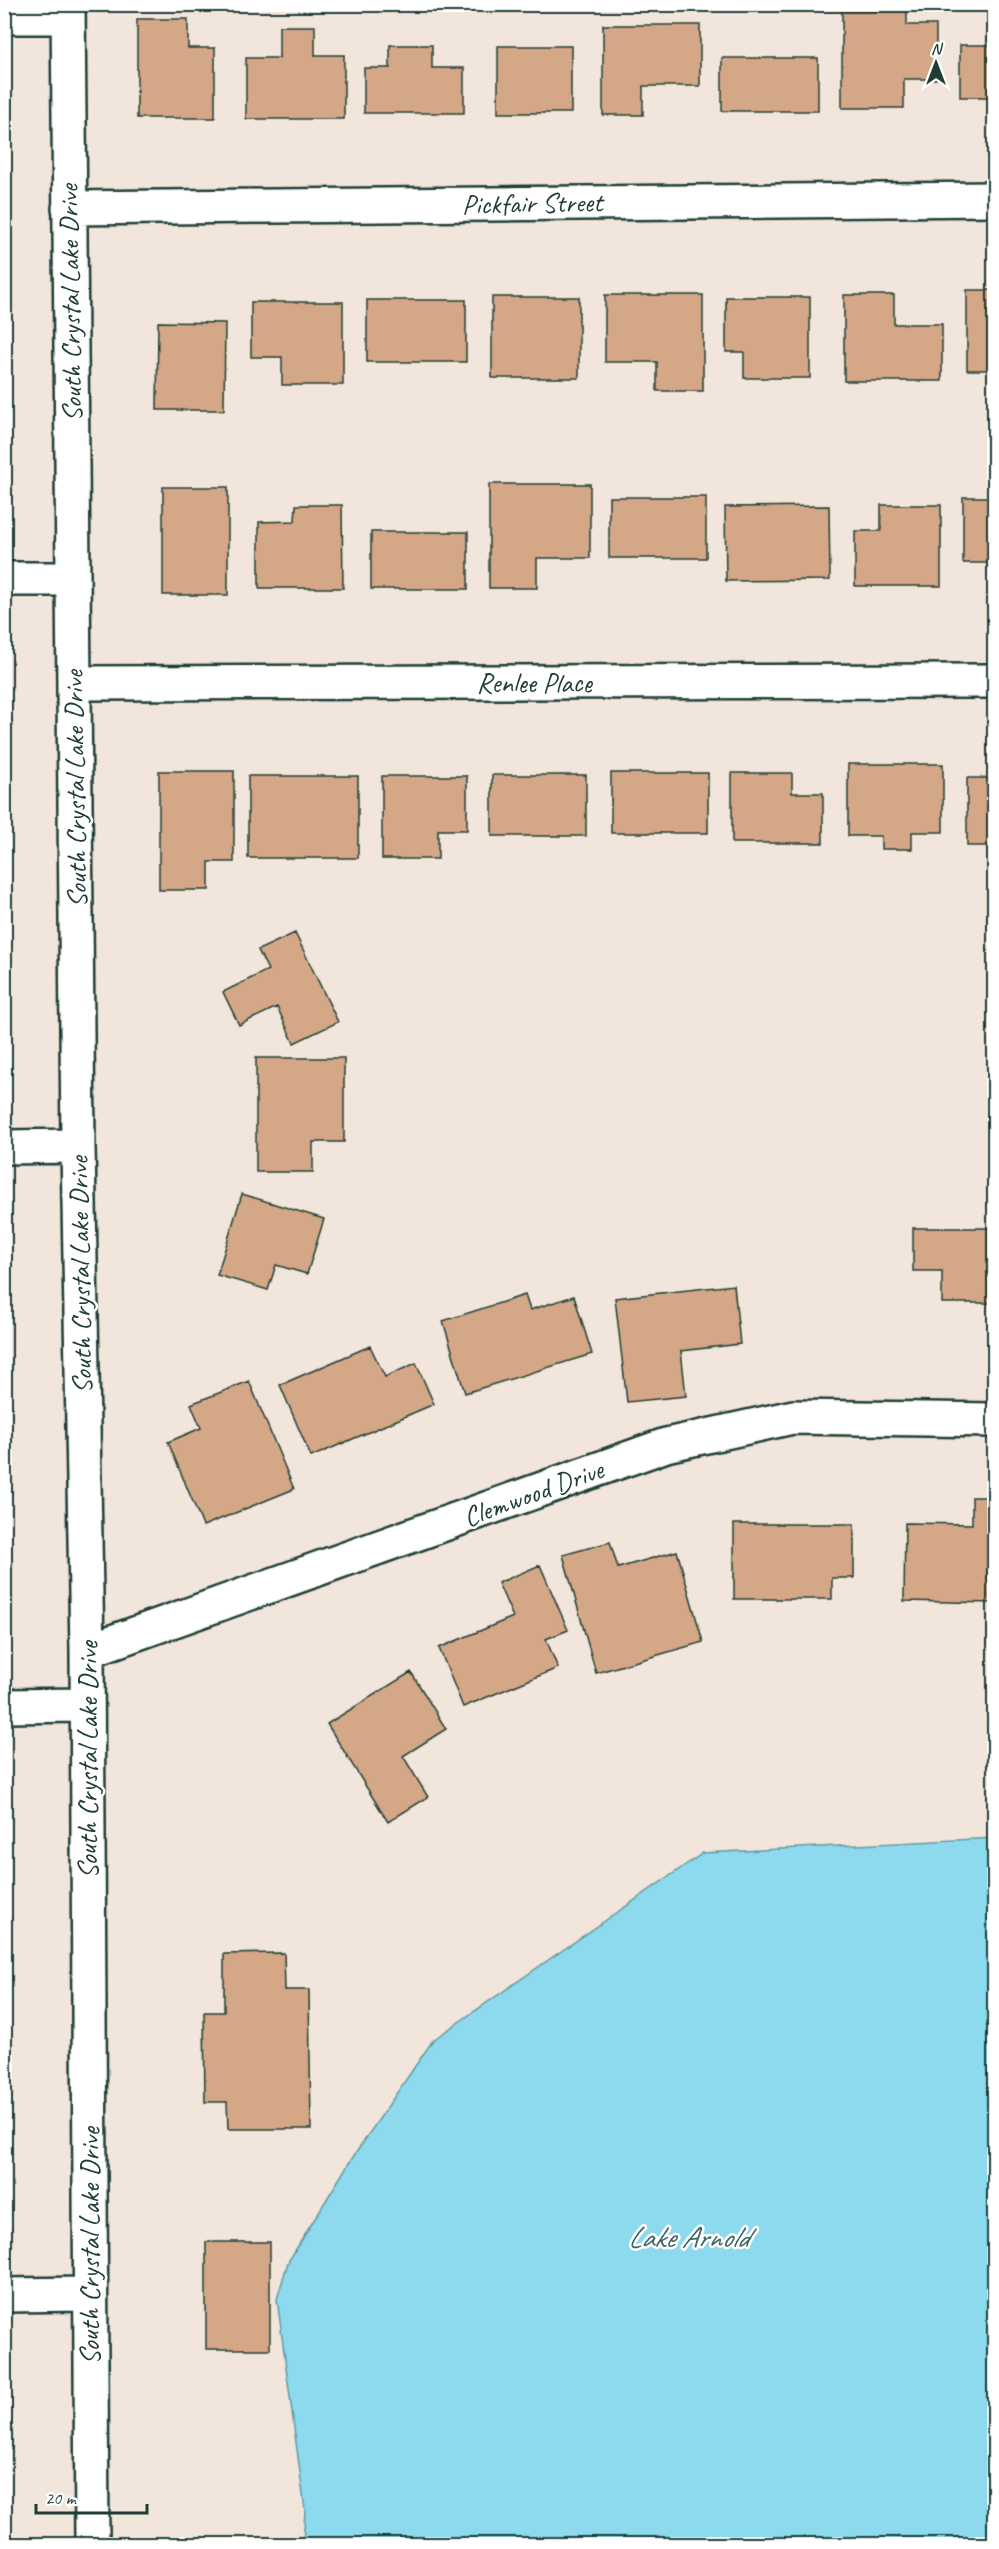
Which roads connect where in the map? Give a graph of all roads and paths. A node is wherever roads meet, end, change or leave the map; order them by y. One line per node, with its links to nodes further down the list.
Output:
1 (68, 11): 2 (street); 4 (street, South Crystal Lake Drive)
2 (4, 17)
3 (994, 199): 4 (street, Pickfair Street)
4 (69, 208): 6 (street, South Crystal Lake Drive)
5 (4, 579): 6 (street)
6 (72, 579): 8 (street, South Crystal Lake Drive)
7 (994, 681): 8 (street, Renlee Place)
8 (74, 683): 9 (street, South Crystal Lake Drive)
9 (78, 1146): 10 (street); 12 (street, South Crystal Lake Drive)
10 (4, 1147)
11 (994, 1420): 12 (street, Clemwood Drive)
12 (87, 1651): 13 (street, South Crystal Lake Drive)
13 (86, 1705): 14 (street); 15 (street, South Crystal Lake Drive)
14 (4, 1706)
15 (89, 2294): 16 (street); 17 (street, South Crystal Lake Drive)
16 (4, 2295)
17 (92, 2544)

